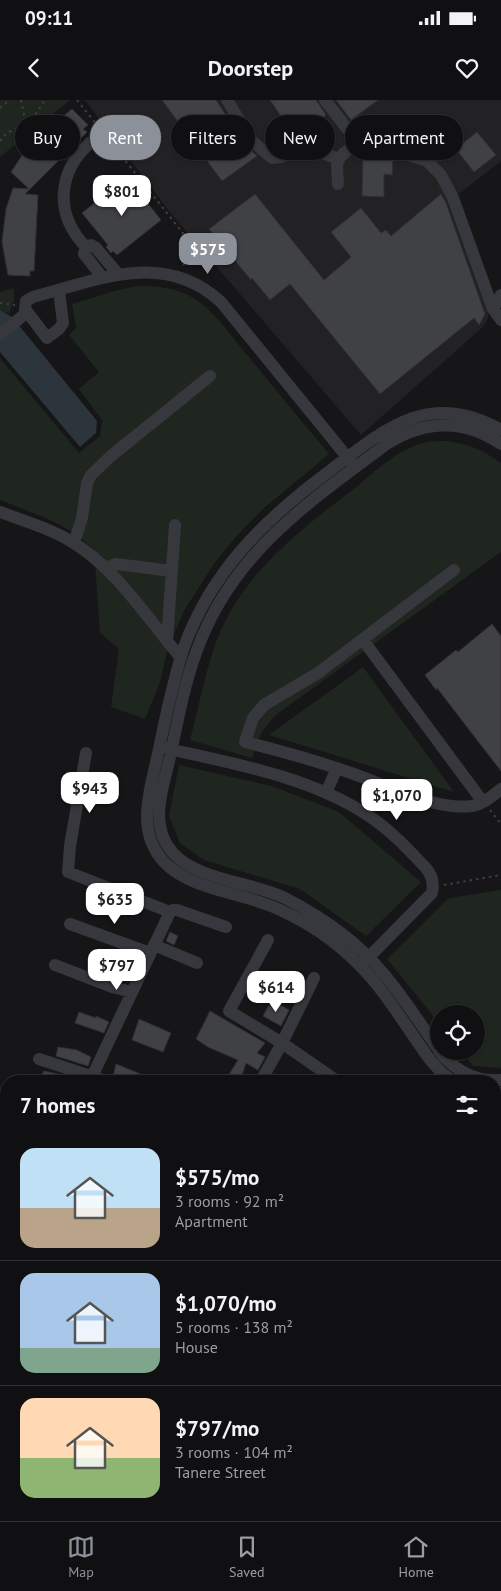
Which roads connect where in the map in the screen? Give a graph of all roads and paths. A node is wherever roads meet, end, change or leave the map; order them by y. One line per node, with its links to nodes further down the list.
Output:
1 (10, 100): 7 (path)
2 (21, 100): 8 (path)
3 (45, 100): 9 (path)
4 (77, 100): 20 (path)
5 (227, 100): 15 (street)
6 (326, 100): 10 (street)
7 (0, 108)
8 (24, 115)
9 (36, 115)
10 (345, 125)
11 (15, 130): 12 (path)
12 (0, 141)
13 (90, 143): 18 (street)
14 (345, 153): 15 (street)
15 (339, 160): 17 (street)
16 (425, 160): 26 (street)
17 (338, 184)
18 (86, 247): 19 (street); 21 (street)
19 (118, 274): 20 (street); 21 (street)
20 (181, 277): 31 (street)
21 (103, 278): 22 (street)
22 (58, 290): 25 (street); 25 (street)
23 (501, 295): 26 (street)
24 (0, 303): 25 (path)
25 (23, 313): 27 (street)
26 (497, 315)
27 (0, 335)
28 (210, 376): 34 (street)
29 (501, 430): 31 (street)
30 (501, 444): 31 (street)
31 (352, 463): 40 (street); 41 (street)
32 (0, 512): 34 (street)
33 (175, 525): 37 (street)
34 (74, 543): 35 (street)
35 (105, 568): 37 (street); 39 (street)
36 (454, 570): 38 (street)
37 (172, 571): 39 (street)
38 (363, 640): 43 (street); 46 (street)
39 (167, 641): 40 (street)
40 (181, 658): 41 (street)
41 (166, 748): 45 (street); 55 (street)
42 (86, 753): 50 (street)
43 (337, 768): 45 (street); 46 (street)
44 (501, 789): 46 (street)
45 (326, 793): 49 (street)
46 (484, 802): 47 (path)
47 (501, 824)
48 (501, 875): 49 (path)
49 (433, 887): 55 (street)
50 (170, 912): 52 (street); 54 (street)
51 (70, 924): 54 (street)
52 (226, 927)
53 (268, 940): 62 (street)
54 (152, 949): 56 (street); 59 (street)
55 (364, 962): 60 (street)
56 (197, 963)
57 (55, 964): 59 (street)
58 (314, 978): 62 (street)
59 (132, 992): 66 (street)
60 (391, 995): 61 (street); 69 (street)
61 (430, 1040)
62 (282, 1043): 67 (street); 68 (street)
63 (39, 1059): 65 (street)
64 (447, 1060): 70 (street)
65 (81, 1075)
66 (93, 1075)
67 (264, 1075)
68 (328, 1075)
69 (445, 1075)
70 (468, 1075)

